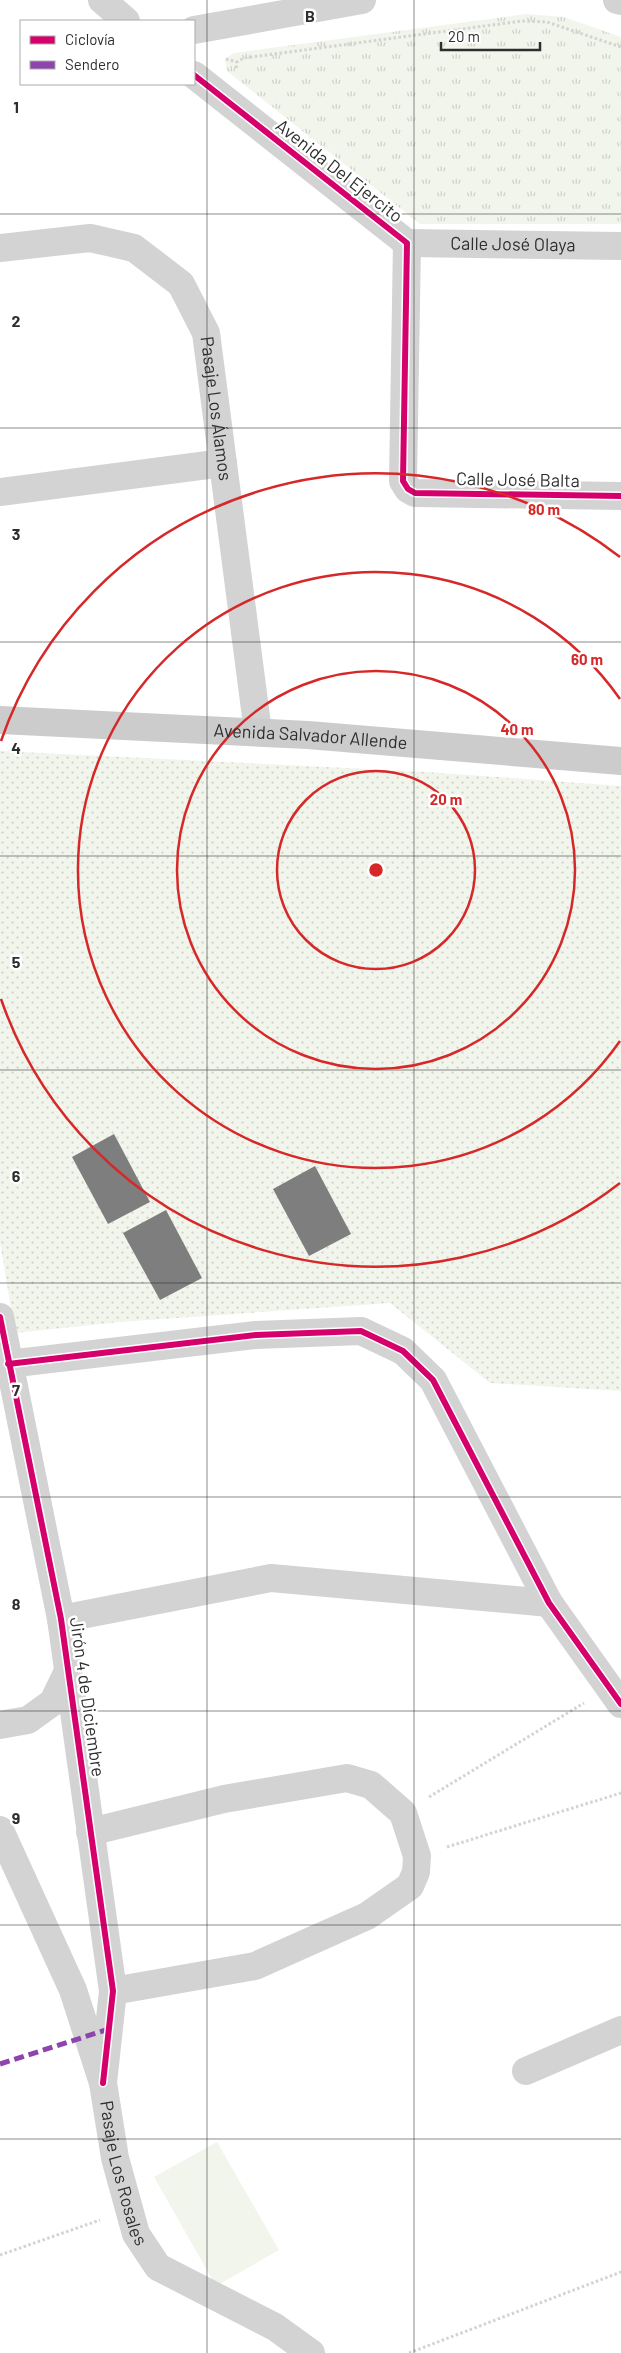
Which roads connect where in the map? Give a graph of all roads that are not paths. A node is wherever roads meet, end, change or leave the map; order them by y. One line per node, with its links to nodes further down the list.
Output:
1 (102, 0): 5 (street)
2 (362, 0): 6 (street)
3 (617, 0): 4 (street)
4 (621, 1)
5 (125, 20)
6 (195, 30)
7 (195, 75): 8 (street, Avenida Del Ejercito)
8 (407, 243): 9 (street, Calle José Olaya); 13 (street, Avenida Del Ejercito)
9 (621, 246)
10 (0, 248): 11 (street, Pasaje Los Álamos)
11 (223, 463): 12 (street); 16 (street, Pasaje Los Álamos)
12 (0, 492)
13 (415, 493): 14 (street, Calle José Balta)
14 (621, 496)
15 (0, 720): 16 (street, Avenida Salvador Allende)
16 (258, 732): 17 (street, Avenida Salvador Allende)
17 (621, 761)
18 (0, 1317): 19 (street, Jirón 4 de Diciembre)
19 (8, 1364): 20 (street); 21 (street, Jirón 4 de Diciembre)
20 (549, 1603): 21 (street); 23 (street)
21 (61, 1619): 22 (street, Jirón 4 de Diciembre)
22 (68, 1671): 24 (street); 26 (street, Jirón 4 de Diciembre)
23 (615, 1696)
24 (0, 1725)
25 (0, 1830): 30 (street, Pasaje Los Rosales)
26 (90, 1832): 27 (street, Jirón 4 de Diciembre); 27 (street)
27 (113, 1991): 30 (street, Jirón 4 de Diciembre)
28 (621, 2030): 29 (street)
29 (526, 2071)
30 (103, 2083): 31 (street, Pasaje Los Rosales)
31 (311, 2353)

